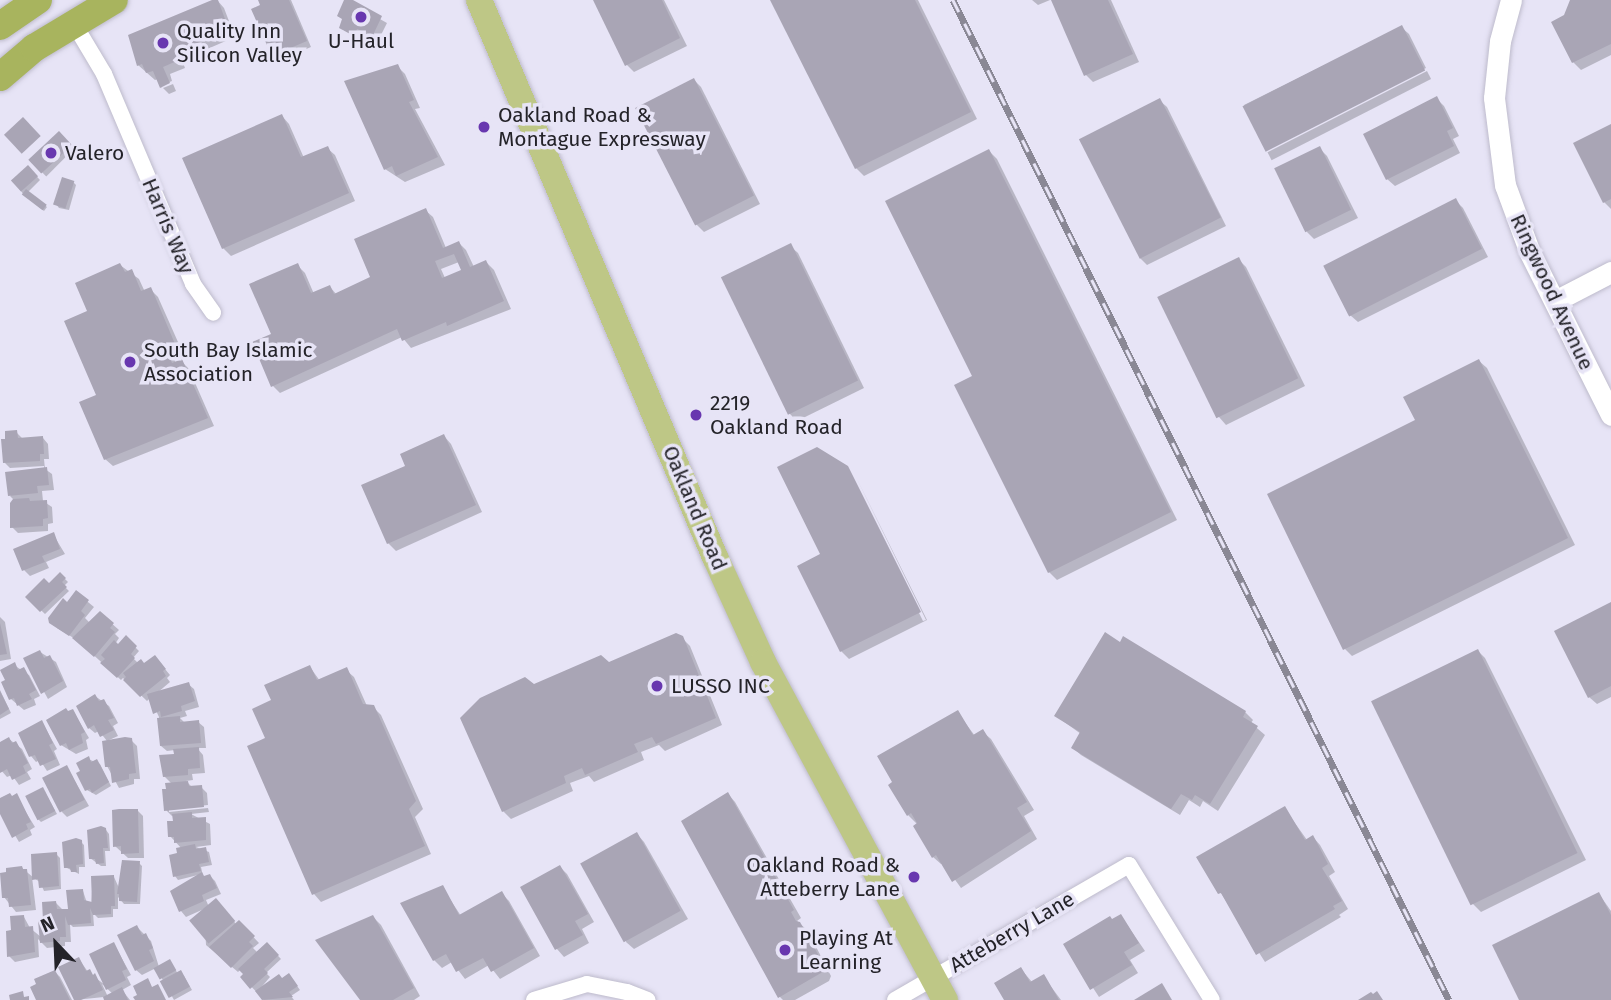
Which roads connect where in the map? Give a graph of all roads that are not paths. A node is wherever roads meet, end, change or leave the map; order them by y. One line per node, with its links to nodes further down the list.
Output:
1 (38, 0): 6 (highway)
2 (114, 0): 5 (highway)
3 (479, 0): 12 (main road, Oakland Road)
4 (1511, 0): 9 (street, Ringwood Avenue)
5 (73, 22): 7 (highway); 10 (street, Harris Way)
6 (0, 26)
7 (0, 77)
8 (1611, 272): 9 (street)
9 (1555, 301): 11 (street, Ringwood Avenue)
10 (213, 313)
11 (1611, 415)
12 (939, 989): 15 (street, Atteberry Lane); 16 (street, Atteberry Lane)
13 (534, 1000): 14 (street)
14 (648, 1000)
15 (895, 1000)
16 (1212, 1000)

